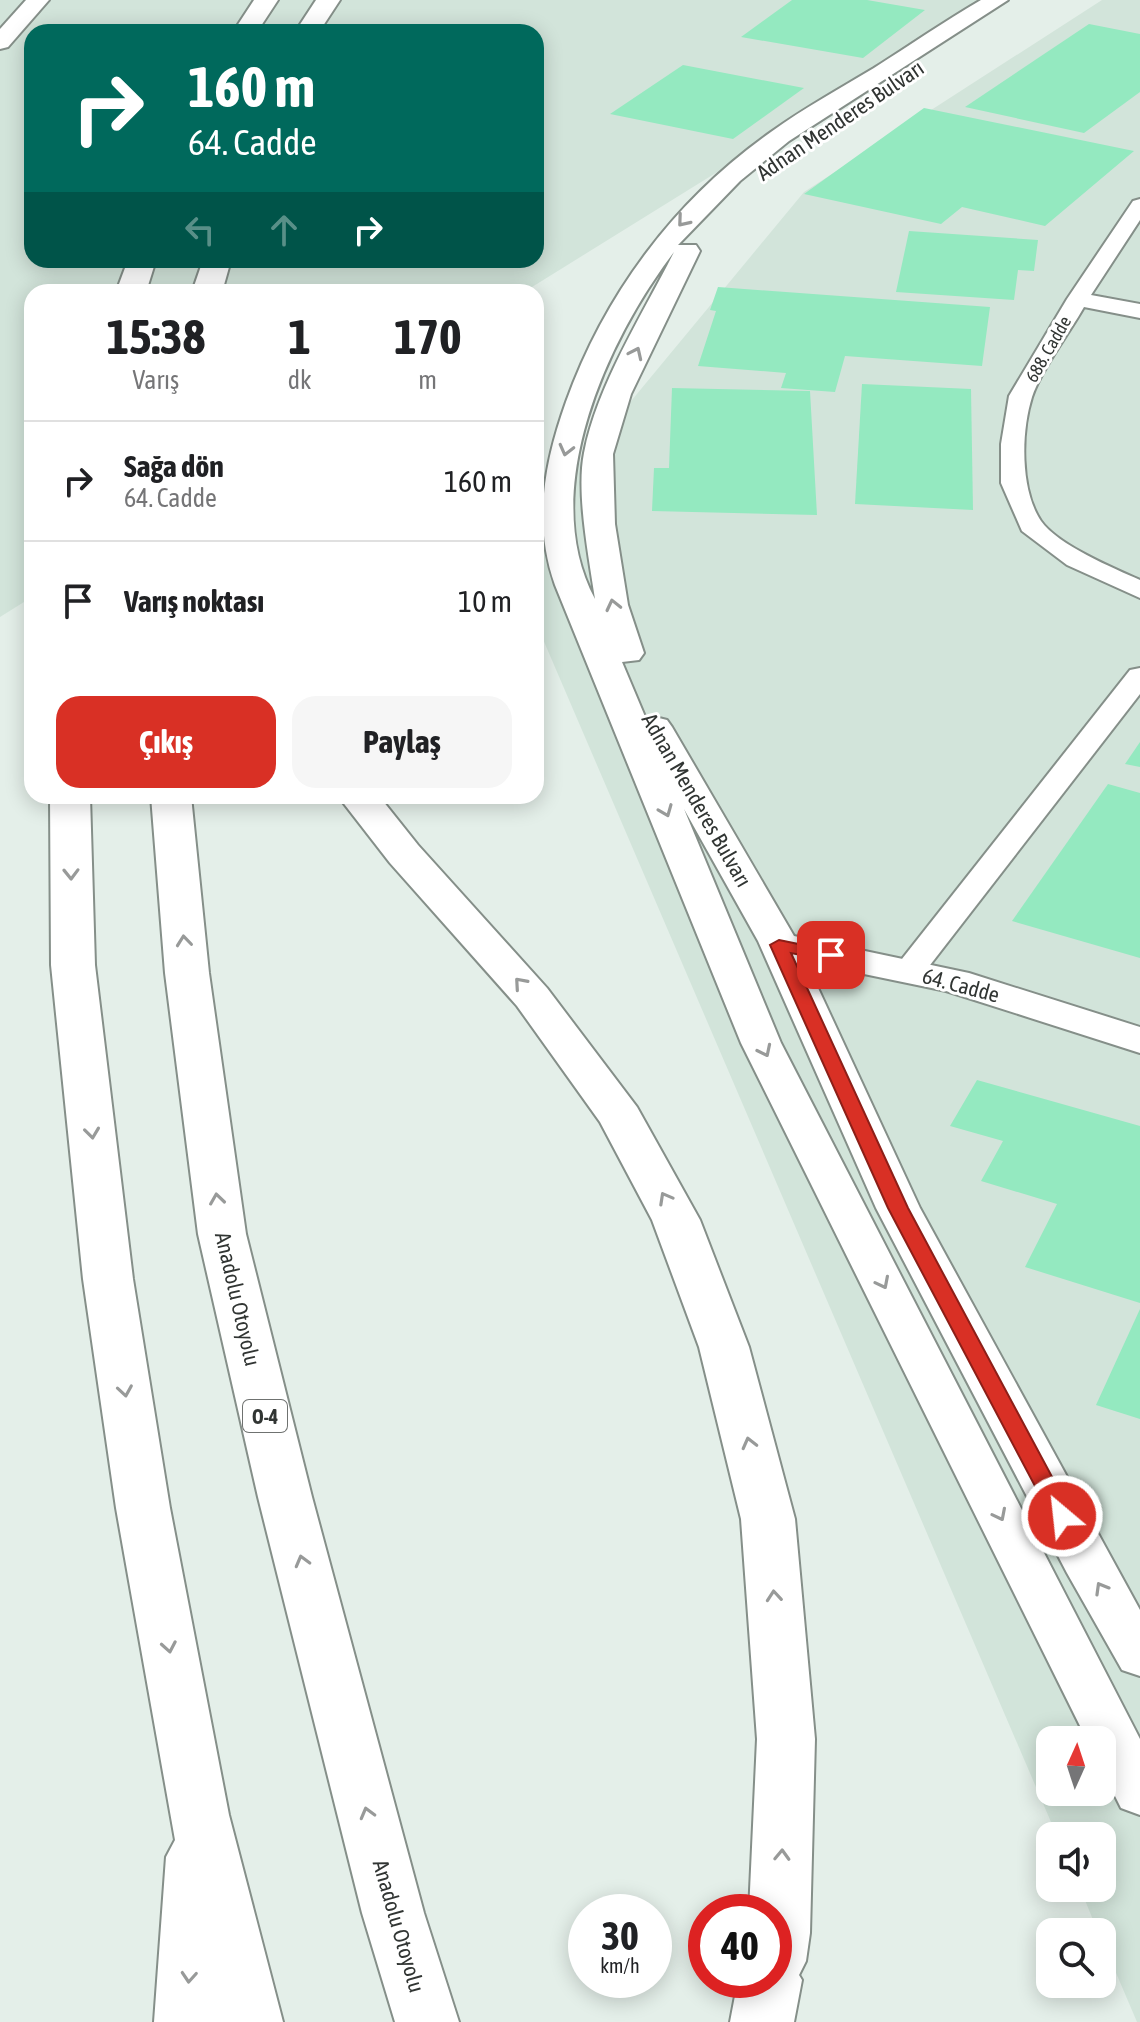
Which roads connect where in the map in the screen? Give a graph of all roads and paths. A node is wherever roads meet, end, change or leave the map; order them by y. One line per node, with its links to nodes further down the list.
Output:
1 (266, 0): 8 (highway)
2 (328, 0): 9 (highway)
3 (344, 0): 10 (highway)
4 (997, 0): 26 (street, one-way to 26)
5 (1025, 0): 22 (street, Adnan Menderes Bulvarı, one-way to 5)
6 (48, 3): 7 (street); 11 (street)
7 (39, 24)
8 (250, 24)
9 (312, 24)
10 (333, 24)
11 (0, 42)
12 (24, 46): 13 (street)
13 (8, 65)
14 (1140, 205): 15 (street, 688. Cadde)
15 (1078, 299): 16 (street); 17 (street, 688. Cadde)
16 (1140, 311)
17 (1140, 590)
18 (1140, 676): 23 (street)
19 (70, 804): 27 (highway, one-way to 27)
20 (172, 804): 32 (highway, Anadolu Otoyolu / O-4, one-way to 20)
21 (364, 804): 28 (highway, one-way to 21)
22 (779, 945): 23 (street, 64. Cadde); 25 (street, Adnan Menderes Bulvarı, one-way to 22)
23 (909, 971): 24 (street, 64. Cadde)
24 (1140, 1040)
25 (1140, 1655)
26 (1140, 1792)
27 (199, 1815): 30 (highway, one-way to 30); 31 (highway)
28 (780, 1894)
29 (767, 1998): 33 (highway)
30 (186, 2022)
31 (251, 2022)
32 (427, 2022)
33 (762, 2022)

